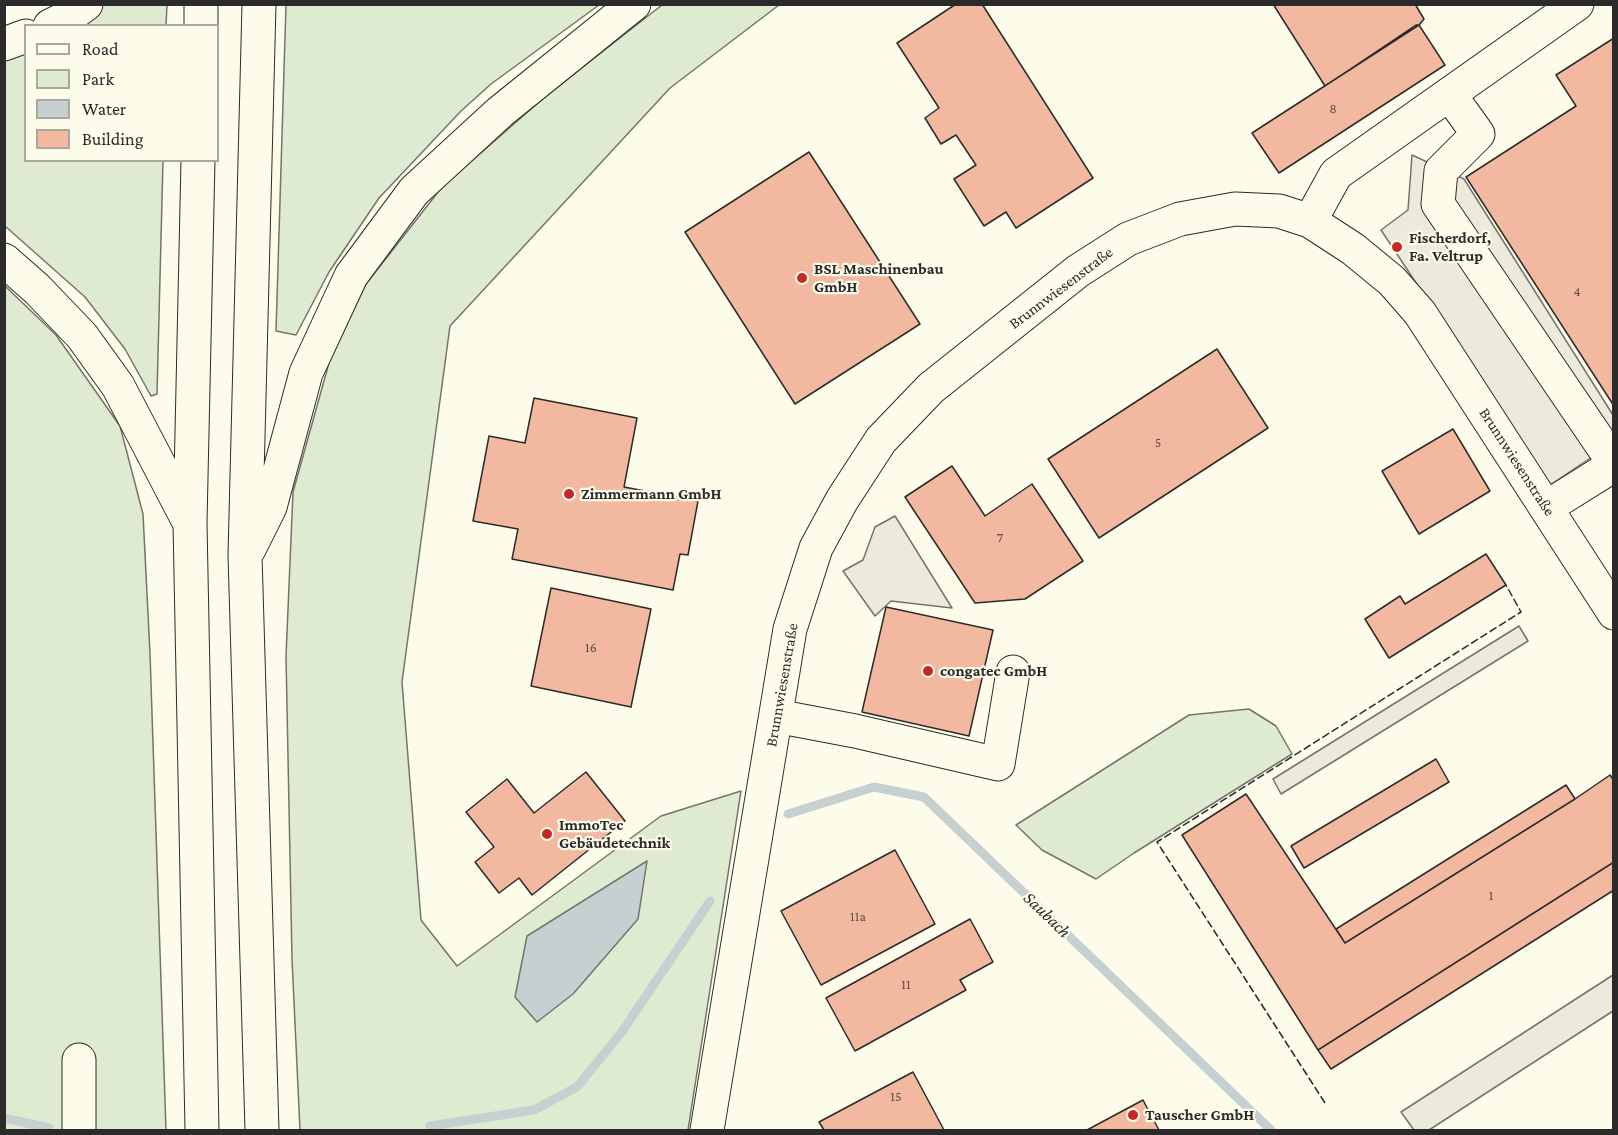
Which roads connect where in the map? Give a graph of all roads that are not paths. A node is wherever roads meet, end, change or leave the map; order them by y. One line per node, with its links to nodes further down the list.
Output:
1 (86, 4): 6 (main road)
2 (201, 4): 7 (main road)
3 (259, 4): 17 (main road)
4 (634, 4): 17 (main road)
5 (1577, 4): 10 (main road)
6 (54, 24)
7 (201, 24)
8 (24, 37): 9 (main road)
9 (4, 44)
10 (1450, 95): 12 (main road); 14 (main road)
11 (198, 162): 16 (main road)
12 (1310, 221): 15 (main road, Brunnwiesenstraße); 20 (main road, Brunnwiesenstraße)
13 (4, 260): 16 (main road)
14 (1614, 464): 15 (main road)
15 (1547, 507): 18 (main road, Brunnwiesenstraße)
16 (190, 523): 23 (main road)
17 (245, 555): 24 (main road)
18 (1614, 613)
19 (1013, 672): 20 (main road)
20 (776, 716): 25 (main road, Brunnwiesenstraße)
21 (79, 1060): 22 (main road)
22 (79, 1131)
23 (202, 1131)
24 (262, 1131)
25 (707, 1131)

